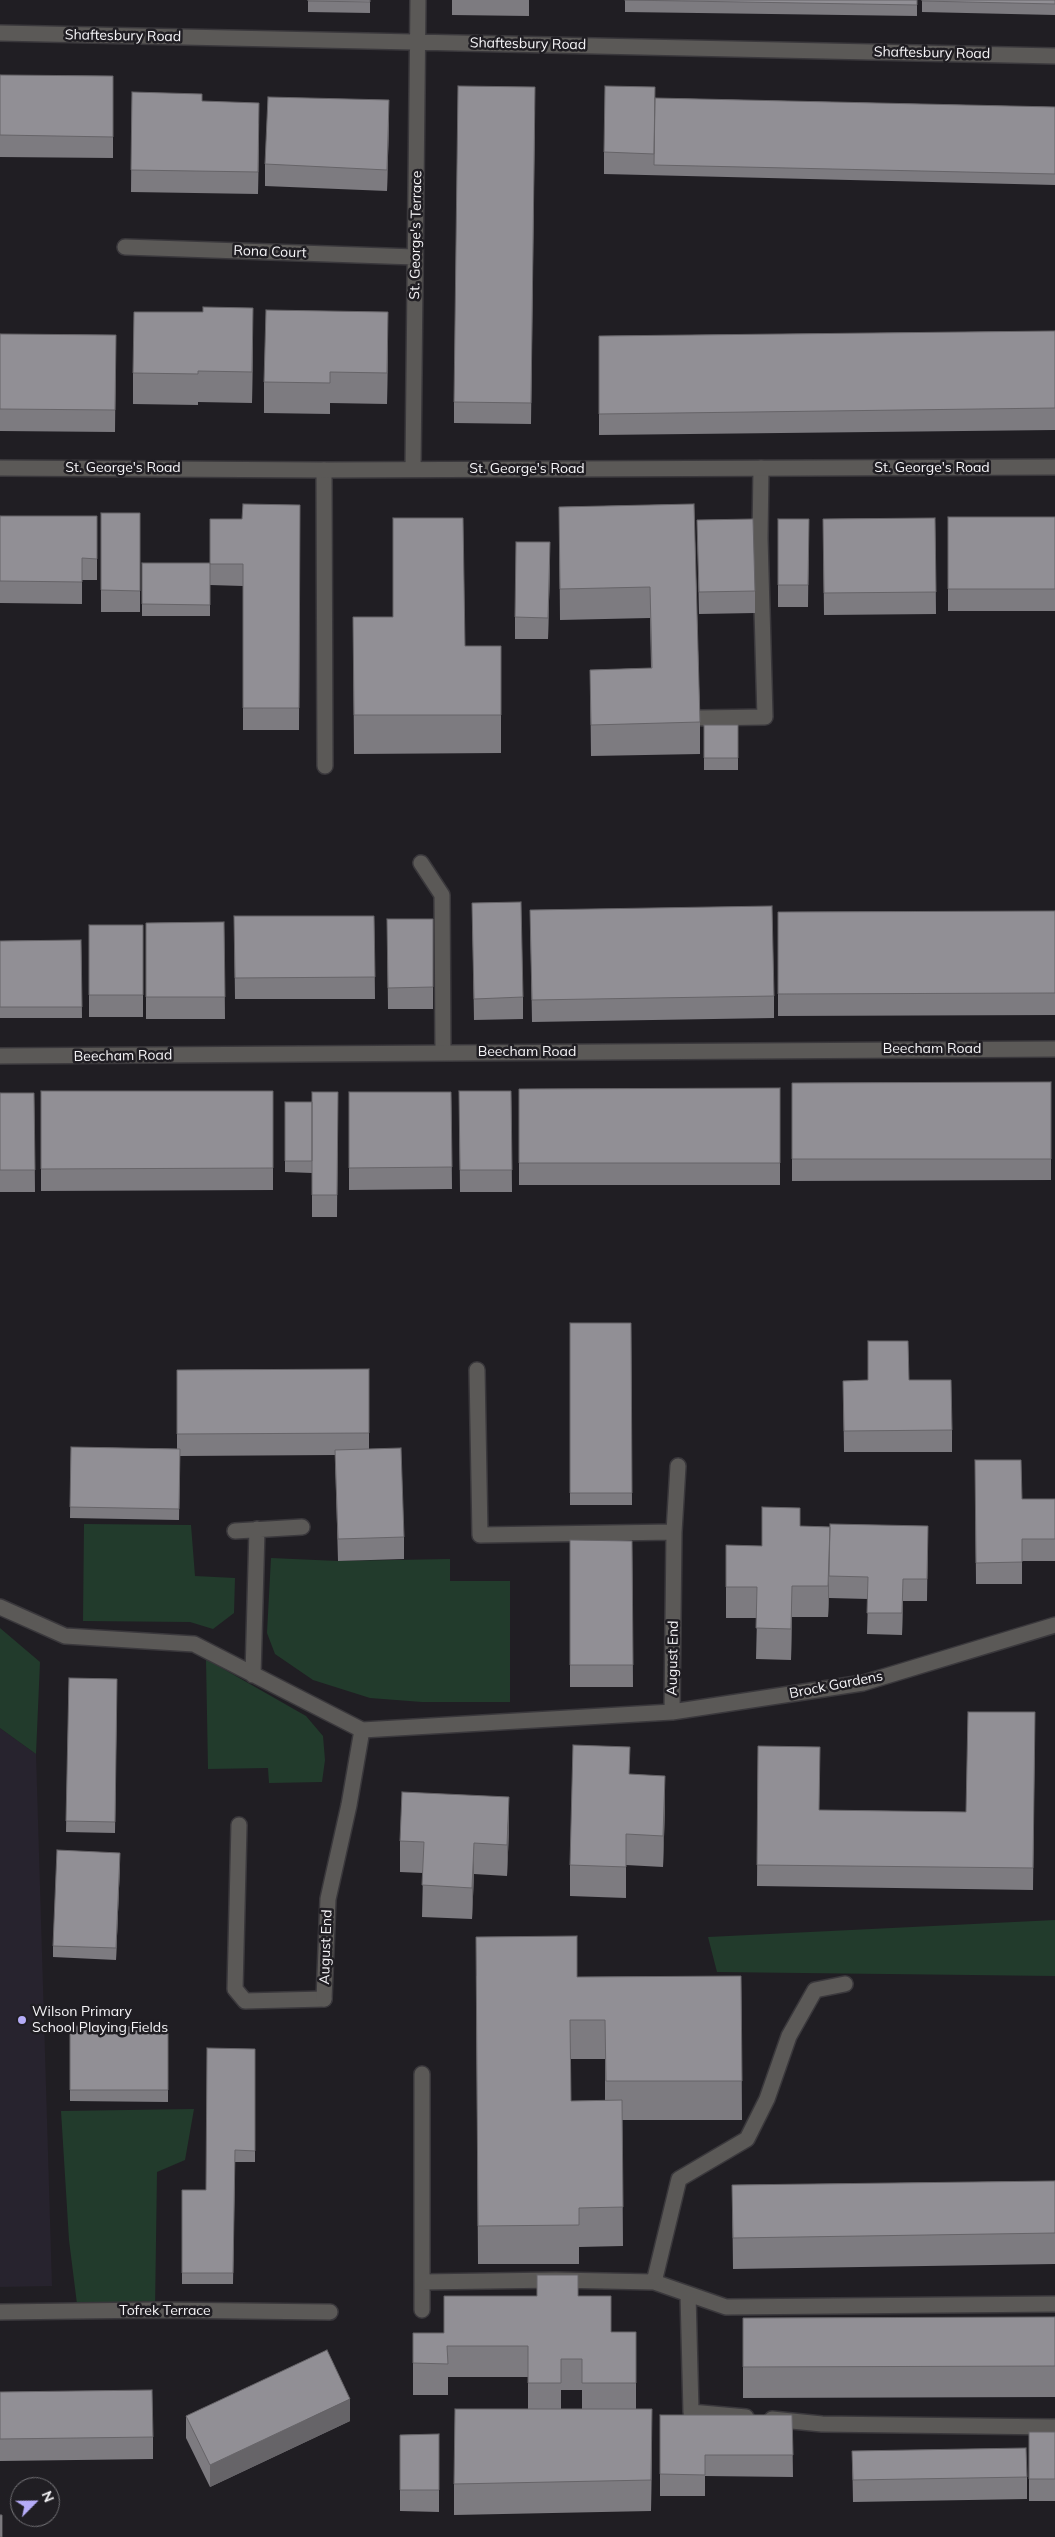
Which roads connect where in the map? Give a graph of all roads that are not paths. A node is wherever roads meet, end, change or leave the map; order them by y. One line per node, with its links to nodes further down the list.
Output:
1 (418, 0): 3 (street, St. George's Terrace)
2 (0, 33): 3 (street, Shaftesbury Road)
3 (418, 41): 4 (street, Shaftesbury Road); 6 (street, St. George's Terrace)
4 (1055, 56)
5 (125, 247): 6 (street, Rona Court)
6 (415, 257): 10 (street, St. George's Terrace)
7 (1055, 467): 9 (street, St. George's Road)
8 (0, 468): 11 (street, St. George's Road)
9 (761, 468): 10 (street, St. George's Road); 12 (street)
10 (413, 469): 11 (street, St. George's Road)
11 (324, 470): 13 (street)
12 (701, 718)
13 (325, 766)
14 (421, 863): 16 (street)
15 (1055, 1048): 16 (street, Beecham Road)
16 (443, 1052): 17 (street, Beecham Road)
17 (0, 1056)
18 (477, 1370): 23 (street)
19 (678, 1466): 23 (street, August End)
20 (302, 1527): 21 (street)
21 (257, 1530): 22 (street); 26 (street)
22 (235, 1531)
23 (674, 1532): 27 (street, August End)
24 (0, 1607): 26 (street)
25 (1055, 1625): 27 (street, Brock Gardens)
26 (253, 1675): 28 (street)
27 (672, 1712): 28 (street, August End)
28 (362, 1730): 29 (street, August End)
29 (239, 1825)
30 (845, 1984): 33 (street)
31 (422, 2074): 32 (street)
32 (422, 2282): 33 (street); 36 (street)
33 (654, 2282): 34 (street)
34 (688, 2294): 35 (street); 39 (street)
35 (1055, 2304)
36 (422, 2310)
37 (0, 2312): 38 (street, Tofrek Terrace)
38 (330, 2312)
39 (1055, 2427)

